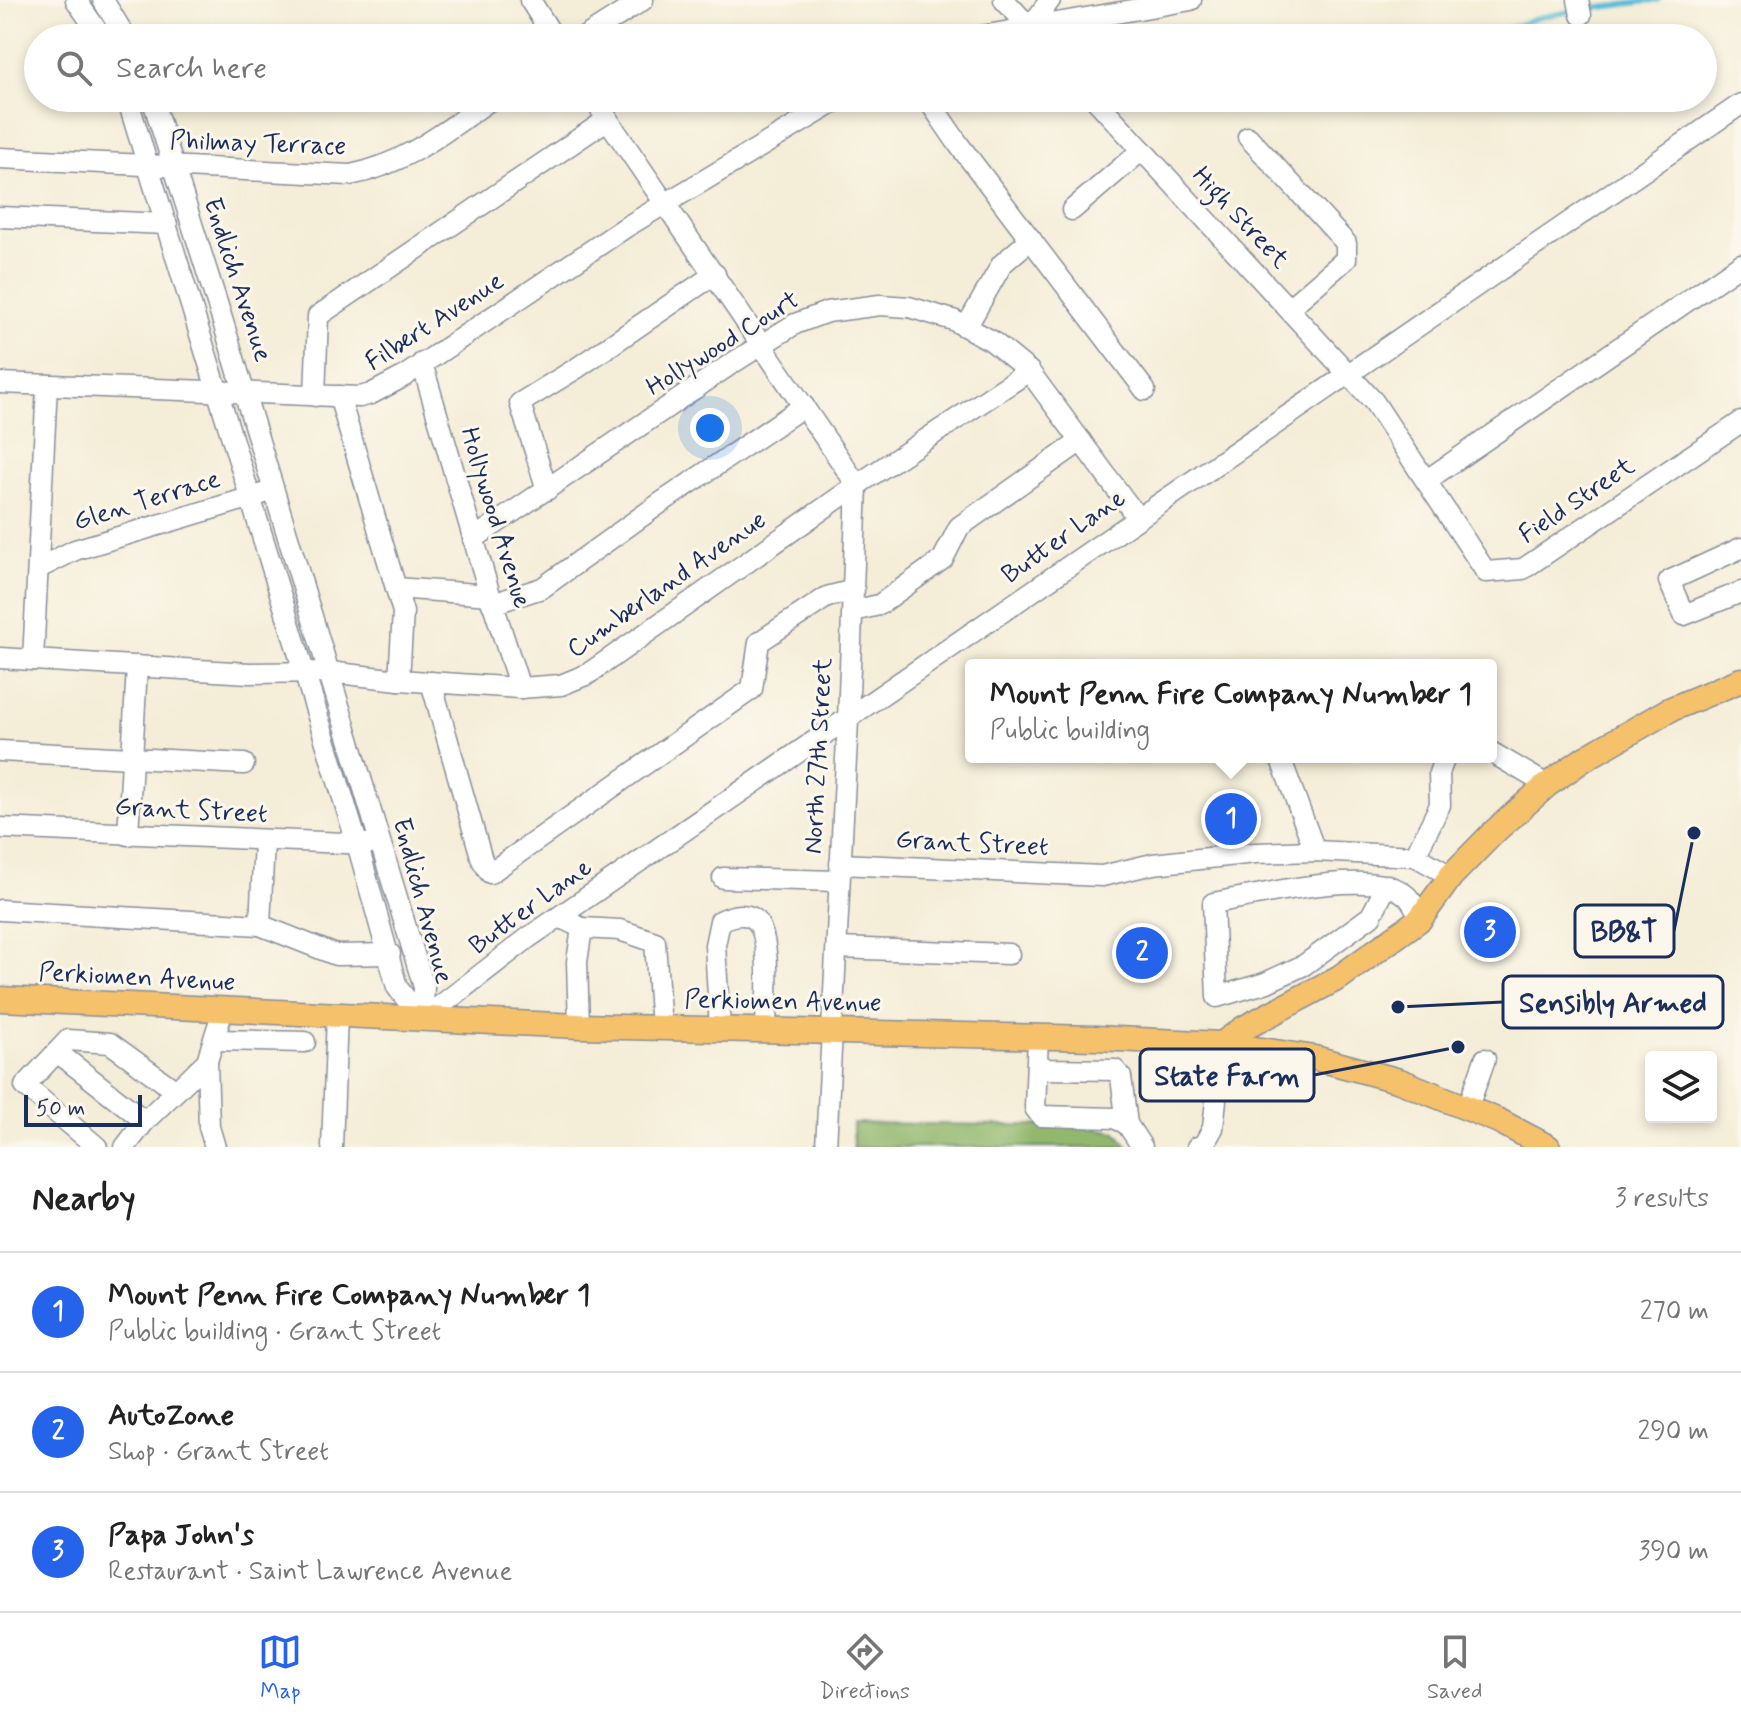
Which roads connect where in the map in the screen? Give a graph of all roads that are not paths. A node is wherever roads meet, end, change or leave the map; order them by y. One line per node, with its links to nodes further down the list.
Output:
1 (76, 0): 8 (street)
2 (103, 0): 9 (street)
3 (530, 0): 10 (street)
4 (643, 0): 11 (street)
5 (1004, 0): 12 (street)
6 (1050, 0): 13 (street)
7 (1191, 0): 14 (street)
8 (92, 24)
9 (118, 24)
10 (545, 24)
11 (605, 24)
12 (1027, 24)
13 (1039, 24)
14 (1078, 24)
15 (1741, 104): 41 (street, Butter Lane)
16 (132, 112): 27 (street, Endlich Avenue)
17 (156, 112): 28 (street, Endlich Avenue)
18 (472, 112): 28 (street, Philmay Terrace)
19 (603, 112): 23 (street)
20 (818, 112): 29 (street, Filbert Avenue)
21 (937, 112): 33 (street)
22 (1107, 112): 25 (street, High Street)
23 (608, 119): 29 (street); 47 (street)
24 (1248, 137): 36 (street)
25 (1142, 150): 30 (street); 36 (street, High Street)
26 (0, 158): 27 (street, Philmay Terrace)
27 (150, 165): 28 (street, Philmay Terrace); 32 (street, Endlich Avenue)
28 (173, 167): 46 (street, Endlich Avenue)
29 (666, 202): 35 (street); 39 (street, Filbert Avenue)
30 (1072, 210)
31 (0, 217): 32 (street)
32 (167, 224): 45 (street, Endlich Avenue)
33 (1031, 239): 37 (street); 44 (street)
34 (1741, 264): 52 (street)
35 (715, 274): 38 (street); 54 (street)
36 (1289, 308): 41 (street, High Street)
37 (967, 326): 38 (street, Hollywood Court); 40 (street, Hollywood Court)
38 (763, 344): 49 (street); 54 (street, Hollywood Court)
39 (422, 363): 48 (street, Filbert Avenue); 58 (street, Hollywood Avenue)
40 (1029, 371): 51 (street, Hollywood Court); 53 (street, Cumberland Avenue)
41 (1349, 373): 52 (street, High Street); 57 (street, Butter Lane)
42 (0, 383): 43 (street, Filbert Avenue)
43 (47, 385): 45 (street, Filbert Avenue); 60 (street)
44 (1145, 390)
45 (218, 392): 46 (street, Filbert Avenue); 56 (street, Endlich Avenue)
46 (245, 394): 47 (street, Filbert Avenue); 55 (street, Endlich Avenue)
47 (315, 396): 48 (street, Filbert Avenue)
48 (339, 396): 61 (street)
49 (804, 406): 53 (street); 64 (street)
50 (1741, 422): 52 (street, Field Street)
51 (1081, 441): 57 (street, Hollywood Court); 65 (street)
52 (1427, 480)
53 (857, 485): 62 (street, North 27th Street); 74 (street, Cumberland Avenue)
54 (547, 490): 58 (street, Hollywood Court)
55 (274, 491): 56 (street, Glen Terrace); 70 (street, Endlich Avenue)
56 (250, 497): 60 (street, Glen Terrace); 69 (street, Endlich Avenue)
57 (1137, 517): 75 (street, Butter Lane)
58 (473, 539): 64 (street, Hollywood Avenue)
59 (1741, 548): 63 (street)
60 (39, 568): 67 (street)
61 (396, 588): 64 (street); 71 (street)
62 (854, 590): 65 (street, North 27th Street); 73 (street)
63 (1741, 592)
64 (491, 600): 74 (street, Hollywood Avenue)
65 (853, 611): 75 (street, North 27th Street)
66 (0, 658): 67 (street, Cumberland Avenue)
67 (33, 660): 68 (street, Cumberland Avenue)
68 (137, 666): 69 (street, Cumberland Avenue); 78 (street)
69 (304, 672): 70 (street, Cumberland Avenue); 86 (street, Endlich Avenue)
70 (329, 672): 71 (street, Cumberland Avenue); 87 (street, Endlich Avenue)
71 (399, 680): 73 (street, Cumberland Avenue)
72 (1741, 680): 82 (main road)
73 (431, 682): 74 (street, Cumberland Avenue)
74 (520, 688)
75 (848, 720): 90 (street, North 27th Street); 95 (street, Butter Lane)
76 (0, 751): 78 (street)
77 (1497, 756): 82 (street)
78 (133, 758): 81 (street); 84 (street)
79 (1282, 763): 88 (street)
80 (1443, 763): 89 (street)
81 (244, 764)
82 (1547, 785): 91 (main road)
83 (0, 828): 84 (street, Grant Street)
84 (128, 835): 85 (street, Grant Street)
85 (264, 841): 86 (street, Grant Street); 97 (street)
86 (357, 843): 87 (street, Grant Street); 100 (street, Endlich Avenue)
87 (380, 844): 105 (street, Endlich Avenue)
88 (1315, 851): 89 (street, Grant Street); 90 (street, Grant Street)
89 (1415, 856): 91 (street)
90 (839, 873): 92 (street, Grant Street); 99 (street, North 27th Street)
91 (1451, 876): 96 (main road)
92 (723, 878)
93 (1387, 885): 93 (street); 96 (street)
94 (0, 910): 97 (street)
95 (559, 917): 98 (street); 105 (street, Butter Lane)
96 (1420, 919): 114 (main road)
97 (260, 925): 100 (street)
98 (582, 928): 106 (street); 107 (street)
99 (837, 948): 101 (street); 110 (street, North 27th Street)
100 (390, 954): 105 (street, Endlich Avenue)
101 (1009, 954)
102 (0, 999): 103 (main road, Perkiomen Avenue)
103 (223, 1010): 104 (main road, Perkiomen Avenue); 112 (street)
104 (337, 1015): 105 (main road, Perkiomen Avenue); 126 (street)
105 (422, 1020): 106 (main road, Perkiomen Avenue)
106 (579, 1026): 107 (main road, Perkiomen Avenue)
107 (661, 1028): 108 (main road, Perkiomen Avenue)
108 (720, 1029): 109 (main road, Perkiomen Avenue); 109 (street)
109 (766, 1029): 110 (main road, Perkiomen Avenue)
110 (830, 1031): 111 (main road, Perkiomen Avenue); 127 (street, North 27th Street)
111 (1038, 1037): 114 (main road, Perkiomen Avenue); 118 (street)
112 (214, 1040): 113 (street); 117 (street)
113 (305, 1042)
114 (1222, 1044): 120 (main road, Perkiomen Avenue); 129 (street)
115 (57, 1052): 119 (street); 121 (street); 123 (street)
116 (1485, 1059): 120 (street)
117 (207, 1061): 119 (street); 125 (street)
118 (1039, 1064): 122 (street); 122 (street)
119 (176, 1091): 121 (street)
120 (1468, 1107): 130 (main road, Perkiomen Avenue)
121 (145, 1121): 124 (street)
122 (1127, 1124): 128 (street)
123 (97, 1147)
124 (125, 1147)
125 (215, 1147)
126 (332, 1147)
127 (826, 1147)
128 (1142, 1147)
129 (1197, 1147)
130 (1548, 1147)

